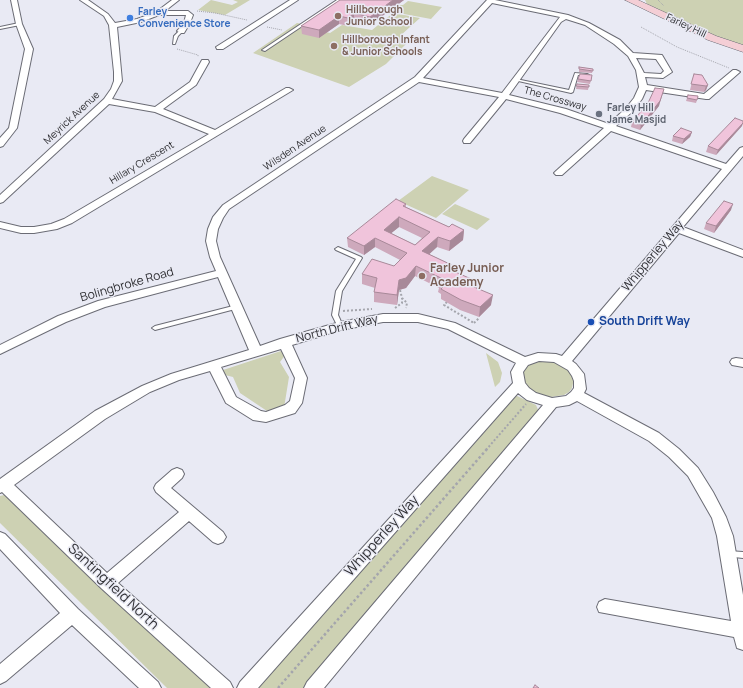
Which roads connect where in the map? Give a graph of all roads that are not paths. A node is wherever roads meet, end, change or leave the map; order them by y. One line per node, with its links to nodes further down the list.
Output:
1 (14, 0): 10 (street)
2 (83, 0): 11 (street)
3 (176, 0): 8 (street)
4 (295, 0): 15 (street)
5 (339, 0): 17 (lane)
6 (490, 0): 9 (street); 23 (street, Wilsden Avenue)
7 (630, 0): 16 (main road, Farley Hill)
8 (158, 13): 11 (street); 13 (street)
9 (566, 16): 18 (street); 24 (street)
10 (19, 24): 12 (lane); 35 (street)
11 (113, 25): 30 (street, Meyrick Avenue)
12 (0, 28)
13 (181, 31): 14 (lane)
14 (174, 43)
15 (220, 47)
16 (743, 48)
17 (264, 50)
18 (631, 55): 22 (street); 22 (street)
19 (205, 62): 31 (street)
20 (736, 72): 27 (street)
21 (591, 76): 25 (lane)
22 (642, 76): 27 (street)
23 (418, 79): 29 (street, The Crossway); 44 (street, Wilsden Avenue)
24 (516, 80): 25 (lane); 29 (street)
25 (574, 84): 26 (lane)
26 (581, 85)
27 (642, 87): 32 (street)
28 (288, 90): 33 (street, Hillary Crescent)
29 (504, 96): 32 (street, The Crossway); 34 (street)
30 (107, 101): 31 (street); 39 (street, Meyrick Avenue)
31 (157, 110): 33 (street)
32 (610, 127): 37 (street, The Crossway); 38 (street)
33 (214, 133): 40 (street, Hillary Crescent)
34 (467, 141)
35 (0, 144)
36 (743, 150): 37 (street, Whipperley Way)
37 (728, 168): 41 (street, Whipperley Way)
38 (559, 172)
39 (0, 200)
40 (0, 225)
41 (676, 228): 43 (street); 52 (street, Whipperley Way)
42 (338, 248): 46 (lane)
43 (743, 254)
44 (222, 273): 45 (street, Wilsden Avenue); 49 (street, Bolingbroke Road)
45 (237, 307): 47 (lane); 50 (street, Wilsden Avenue)
46 (340, 326): 48 (street, North Drift Way); 51 (street, North Drift Way)
47 (155, 328)
48 (284, 342): 50 (street, North Drift Way); 53 (street, North Drift Way)
49 (0, 350)
50 (256, 352): 53 (street, North Drift Way)
51 (524, 362): 52 (street); 54 (street)
52 (564, 362): 55 (street)
53 (214, 365): 58 (street, North Drift Way)
54 (519, 384): 56 (street); 71 (street, Whipperley Way)
55 (576, 395): 56 (street); 62 (street)
56 (552, 403): 72 (street)
57 (177, 474): 59 (street)
58 (2, 486): 64 (street, Santingfield North)
59 (189, 512): 60 (street); 64 (street)
60 (218, 537)
61 (0, 539): 66 (street)
62 (728, 554): 63 (lane); 67 (street)
63 (743, 555)
64 (108, 583): 70 (street, Santingfield North)
65 (605, 607): 67 (street)
66 (72, 614): 68 (street); 69 (street)
67 (742, 634)
68 (0, 675)
69 (152, 688)
70 (224, 688)
71 (246, 688)
72 (312, 688)

